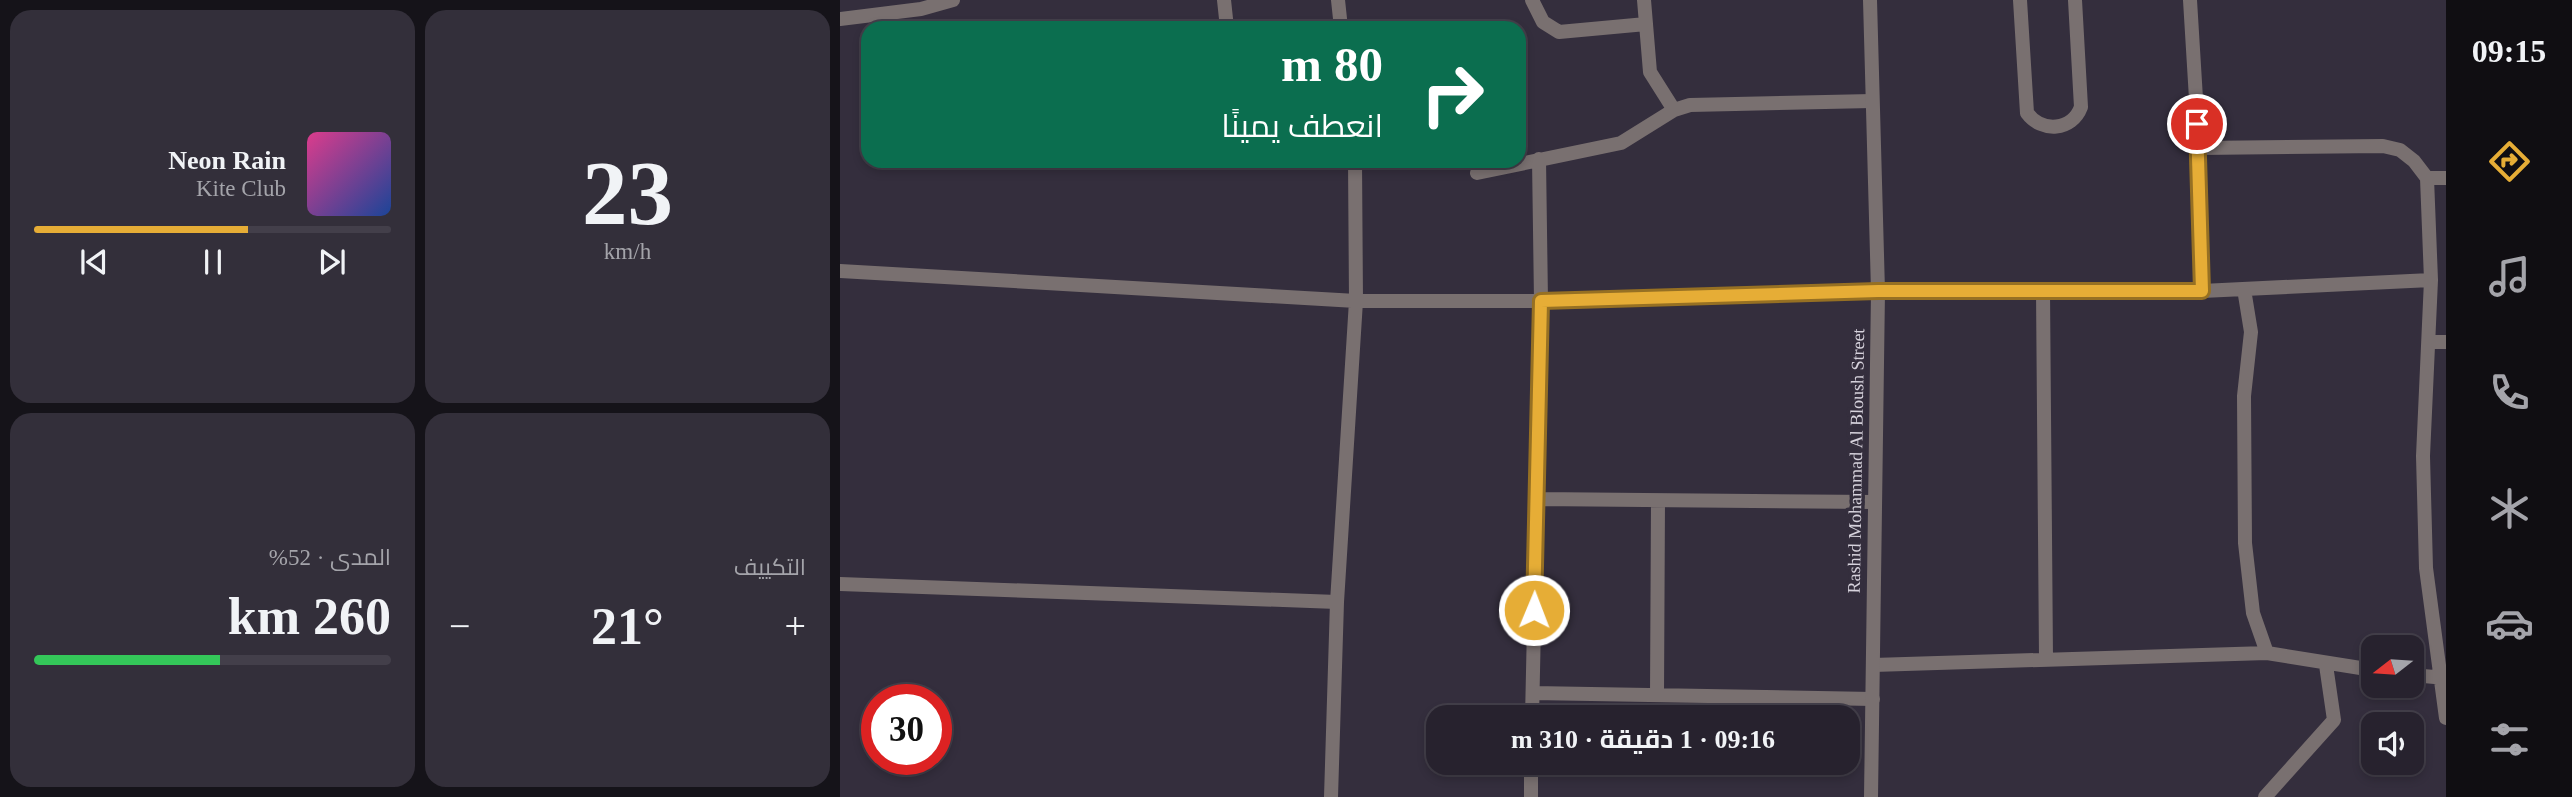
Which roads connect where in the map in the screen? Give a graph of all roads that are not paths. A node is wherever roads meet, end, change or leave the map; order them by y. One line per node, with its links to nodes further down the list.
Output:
1 (953, 0): 10 (street)
2 (1224, 0): 11 (street)
3 (1338, 0): 12 (street)
4 (1532, 0): 13 (street)
5 (1644, 0): 13 (street)
6 (1870, 0): 14 (street, Rashid Mohammad Al Bloush Street)
7 (2020, 0): 8 (street)
8 (2075, 0)
9 (2190, 0): 16 (street)
10 (840, 19)
11 (1226, 21)
12 (1340, 21)
13 (1646, 24): 15 (street)
14 (1872, 101): 15 (street); 27 (street, Rashid Mohammad Al Bloush Street)
15 (1674, 110): 17 (street)
16 (2199, 148): 22 (street); 29 (street)
17 (1539, 159): 18 (street); 30 (street)
18 (1526, 162)
19 (1355, 168): 31 (street)
20 (1499, 168): 21 (street)
21 (1477, 173)
22 (2427, 178): 23 (street); 25 (street)
23 (2446, 178)
24 (840, 271): 31 (street)
25 (2431, 280): 26 (street); 32 (street)
26 (2244, 289): 29 (street); 39 (street)
27 (1878, 291): 28 (street); 30 (street); 36 (street, Rashid Mohammad Al Bloush Street)
28 (2043, 291): 29 (street); 40 (street)
29 (2202, 291)
30 (1541, 301): 31 (street); 34 (street)
31 (1356, 302): 38 (street)
32 (2429, 342): 33 (street); 45 (street)
33 (2446, 342)
34 (1537, 499): 35 (street); 46 (street)
35 (1658, 501): 36 (street); 47 (street)
36 (1874, 502): 41 (street, Rashid Mohammad Al Bloush Street)
37 (840, 584): 38 (street)
38 (1337, 602): 52 (street)
39 (2267, 653): 40 (street); 42 (street)
40 (2046, 659): 41 (street)
41 (1873, 665): 48 (street, Rashid Mohammad Al Bloush Street)
42 (2326, 665): 43 (street); 55 (street)
43 (2361, 669)
44 (2424, 676): 45 (street)
45 (2443, 678): 50 (street)
46 (1533, 693): 47 (street); 49 (street)
47 (1657, 695): 48 (street)
48 (1873, 699): 54 (street, Rashid Mohammad Al Bloush Street)
49 (1533, 705)
50 (2446, 718)
51 (1531, 775): 53 (street)
52 (1331, 797)
53 (1531, 797)
54 (1871, 797)
55 (2265, 797)

